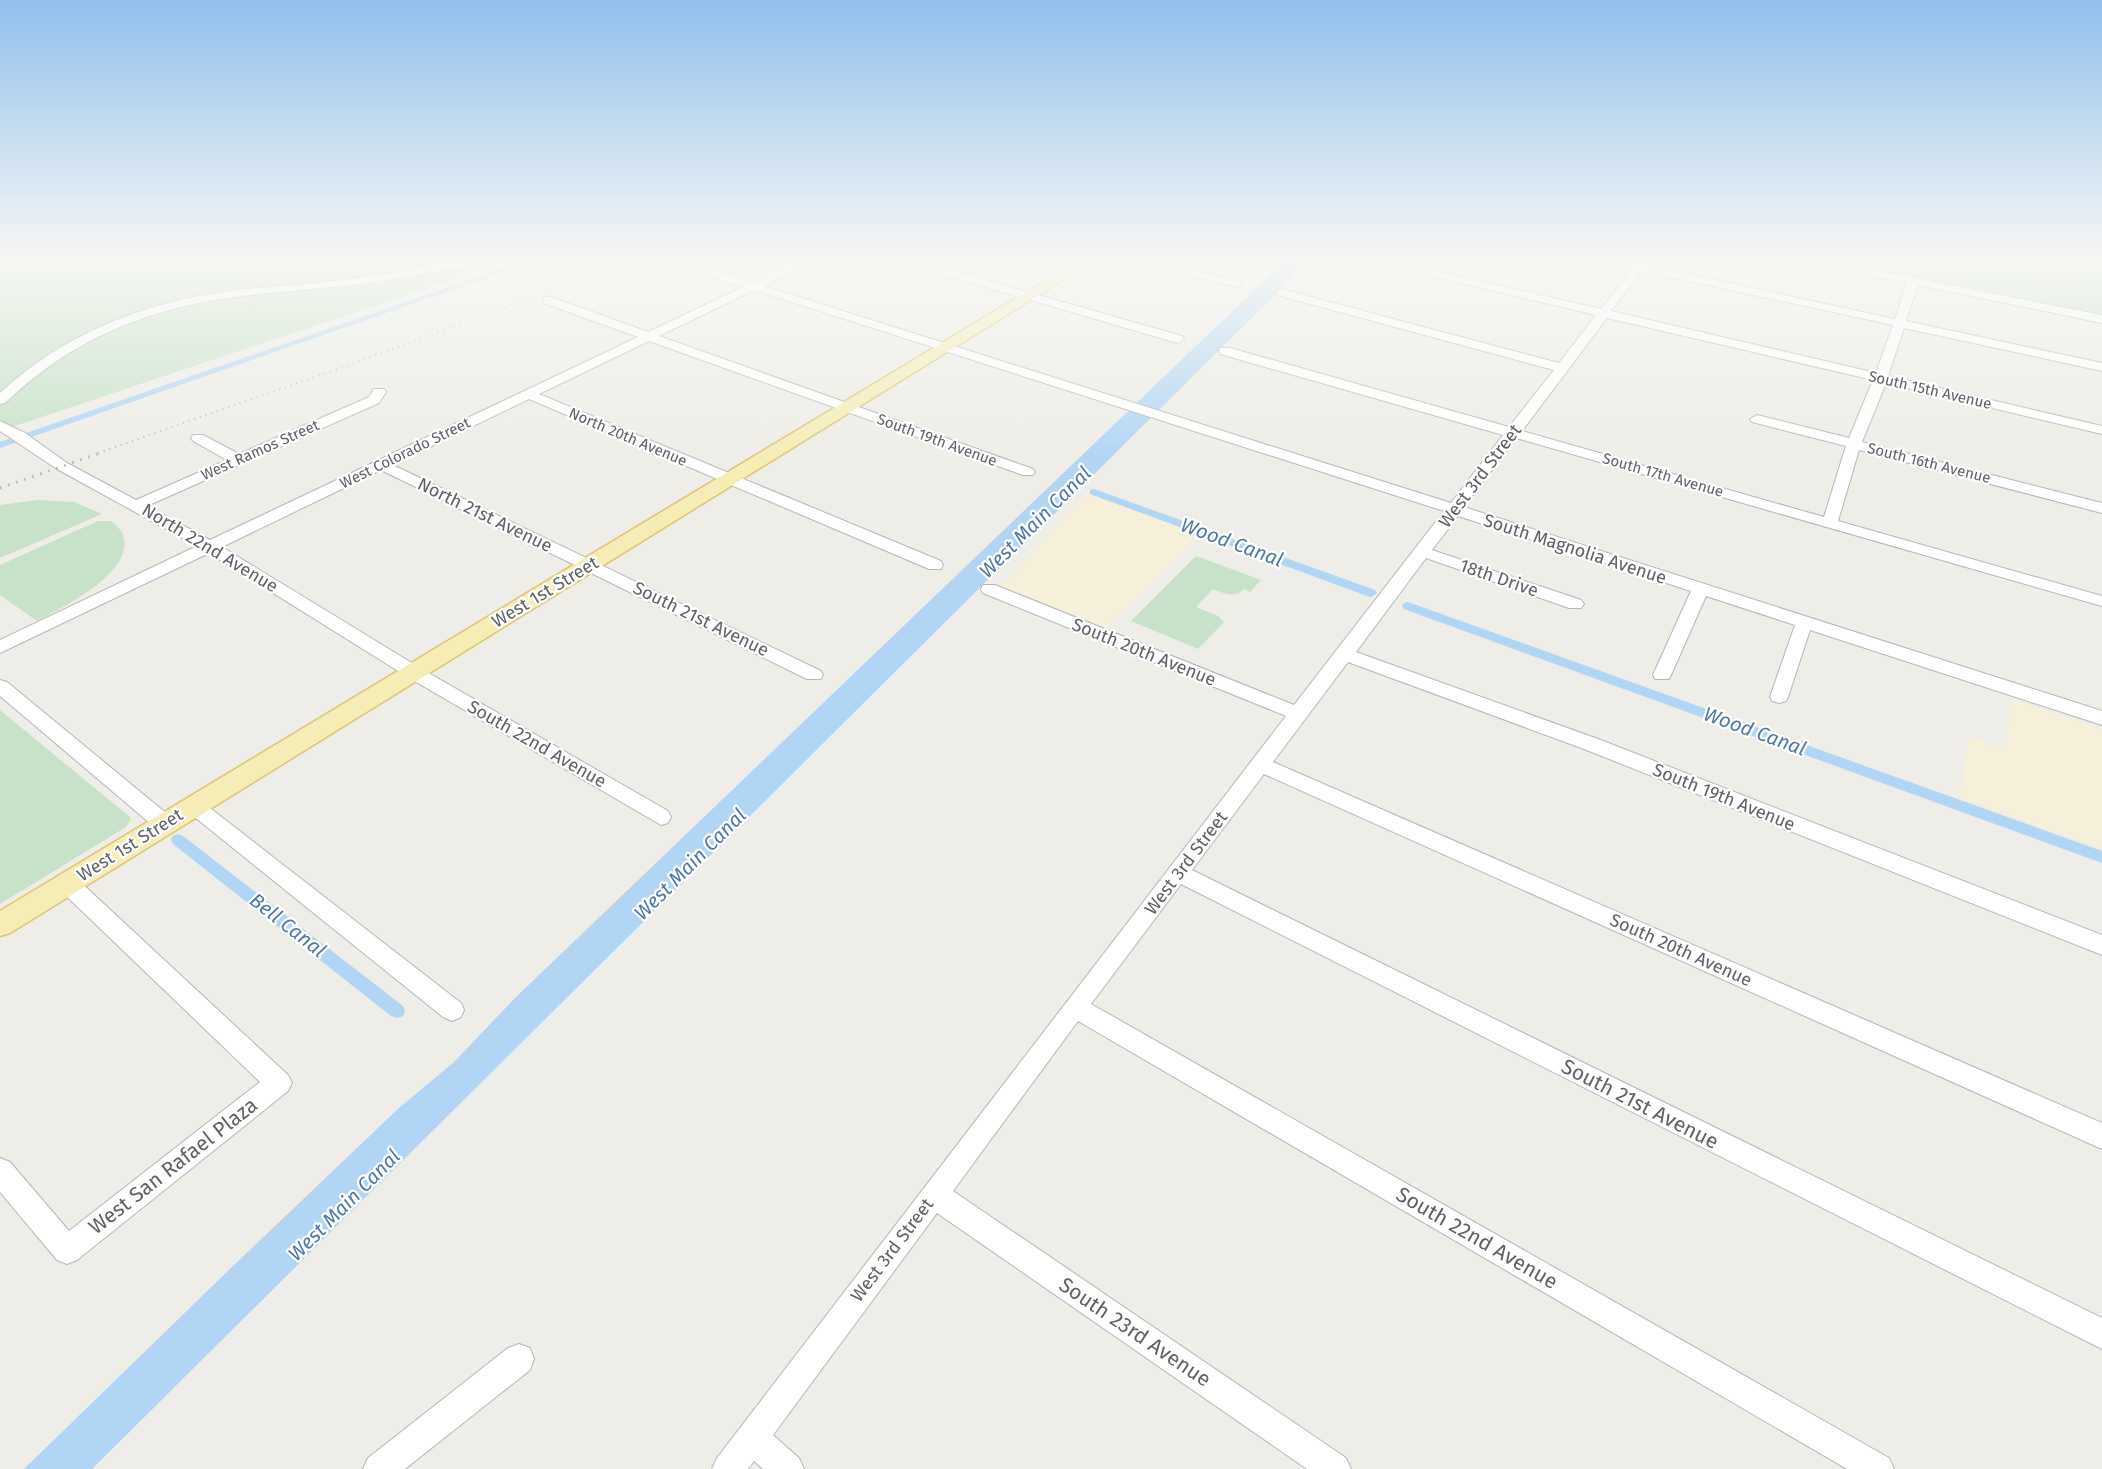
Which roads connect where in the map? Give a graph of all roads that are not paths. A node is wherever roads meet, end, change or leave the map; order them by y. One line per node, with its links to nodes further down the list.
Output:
1 (106, 328): 21 (street)
2 (626, 328): 12 (street, South 19th Avenue)
3 (667, 328): 12 (street, West Colorado Street)
4 (884, 328): 14 (street, South Magnolia Avenue)
5 (977, 328): 14 (main road, West 1st Street)
6 (1139, 328): 13 (street)
7 (1410, 328): 17 (street)
8 (1593, 328): 17 (street, West 3rd Street)
9 (1666, 328): 18 (street, South 15th Avenue)
10 (1899, 328): 18 (street)
11 (1917, 328): 16 (street)
12 (650, 336): 20 (street, West Colorado Street); 22 (street, South 19th Avenue)
13 (1178, 339)
14 (945, 347): 22 (main road, West 1st Street); 35 (street, South Magnolia Avenue)
15 (1225, 351): 26 (street, South 17th Avenue)
16 (2102, 367)
17 (1562, 368): 26 (street, West 3rd Street)
18 (1881, 378): 24 (street, South 15th Avenue); 28 (street)
19 (379, 392): 29 (street, West Ramos Street)
20 (528, 394): 30 (street, West Colorado Street); 32 (street, North 20th Avenue)
21 (0, 400)
22 (845, 408): 31 (street, South 19th Avenue); 32 (main road, West 1st Street)
23 (1757, 418): 28 (street, South 16th Avenue)
24 (2102, 430)
25 (5, 431): 33 (street, North 22nd Avenue)
26 (1513, 433): 35 (street, West 3rd Street); 36 (street, South 17th Avenue)
27 (198, 438): 29 (street)
28 (1854, 444): 34 (street, South 16th Avenue); 36 (street)
29 (238, 460): 33 (street, West Ramos Street)
30 (382, 465): 37 (street, West Colorado Street); 39 (street, North 21st Avenue)
31 (1028, 472)
32 (728, 480): 39 (main road, West 1st Street); 40 (street)
33 (137, 505): 37 (street, North 22nd Avenue)
34 (2102, 508)
35 (1455, 510): 38 (street, West 3rd Street); 42 (street, South Magnolia Avenue)
36 (1830, 522): 43 (street, South 17th Avenue)
37 (211, 547): 46 (street, West Colorado Street); 48 (street, North 22nd Avenue)
38 (1423, 552): 44 (street, 18th Drive); 47 (street, West 3rd Street)
39 (588, 565): 48 (main road, West 1st Street); 49 (street, South 21st Avenue)
40 (935, 565)
41 (989, 589): 53 (street, South 20th Avenue)
42 (1700, 590): 45 (street, South Magnolia Avenue); 50 (street)
43 (2102, 601)
44 (1575, 604)
45 (1804, 622): 52 (street); 54 (street, South Magnolia Avenue)
46 (0, 647)
47 (1345, 654): 53 (street, West 3rd Street); 62 (street, South 19th Avenue)
48 (413, 672): 56 (main road, West 1st Street); 57 (street, South 22nd Avenue)
49 (814, 675)
50 (1662, 675)
51 (0, 686): 58 (street)
52 (1779, 697)
53 (1299, 714): 55 (street, West 3rd Street)
54 (2102, 718)
55 (1260, 764): 59 (street, West 3rd Street); 65 (street, South 20th Avenue)
56 (194, 806): 58 (main road, West 1st Street); 64 (street)
57 (661, 817)
58 (165, 824): 60 (main road, West 1st Street)
59 (1179, 873): 63 (street, West 3rd Street); 68 (street, South 21st Avenue)
60 (68, 884): 61 (main road, West 1st Street); 66 (street, West San Rafael Plaza)
61 (0, 926)
62 (2102, 945)
63 (1075, 1007): 67 (street, West 3rd Street); 75 (street, South 22nd Avenue)
64 (452, 1010)
65 (2102, 1136)
66 (0, 1171)
67 (934, 1195): 70 (street, West 3rd Street); 74 (street, South 23rd Avenue)
68 (2102, 1334)
69 (519, 1359): 71 (street)
70 (752, 1438): 72 (street, West 3rd Street); 73 (street)
71 (378, 1469)
72 (728, 1469)
73 (788, 1469)
74 (1335, 1469)
75 (1878, 1469)

